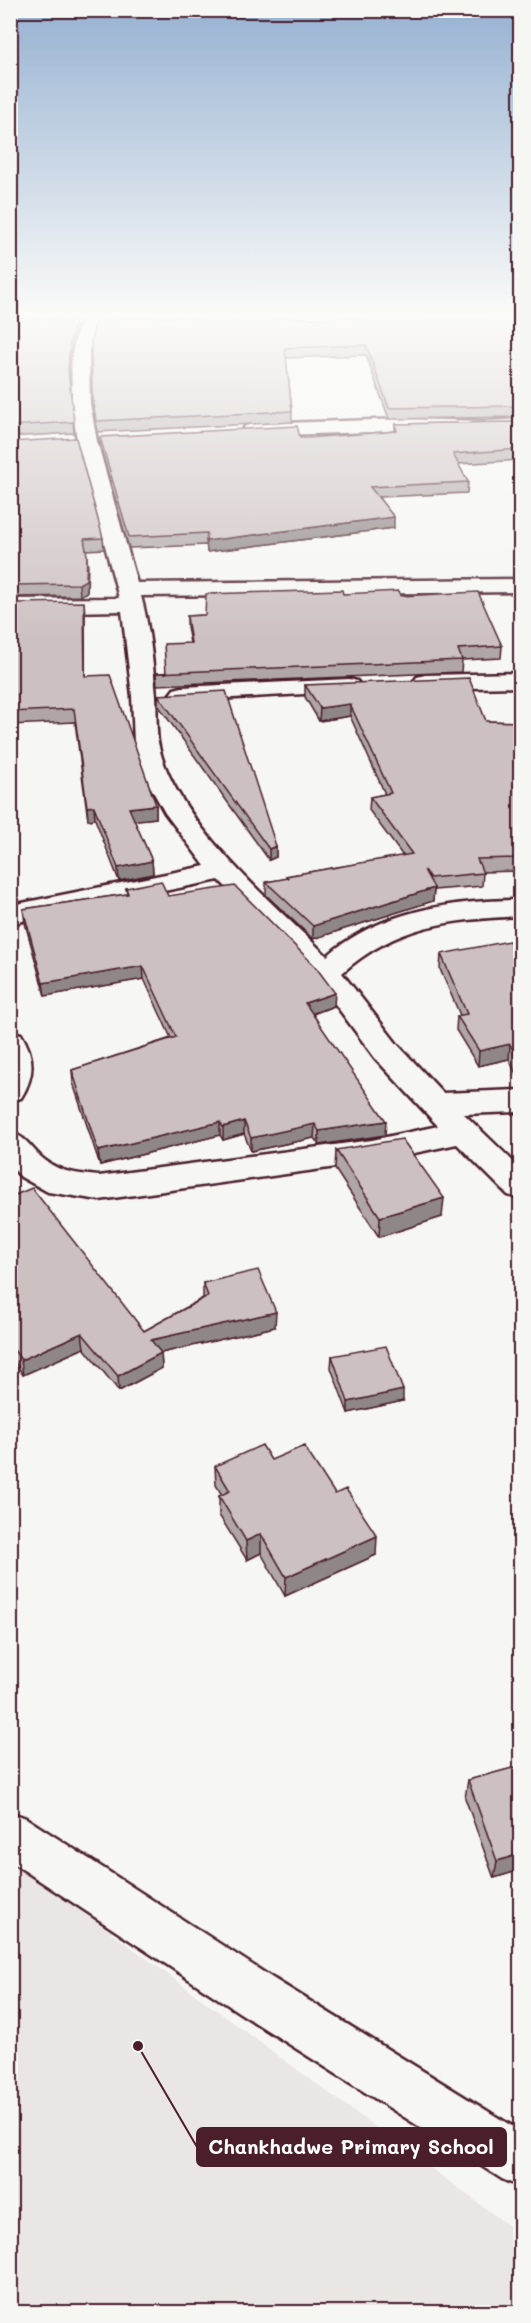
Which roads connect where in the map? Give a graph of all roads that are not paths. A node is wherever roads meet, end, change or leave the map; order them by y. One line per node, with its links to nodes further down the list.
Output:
1 (85, 426): 7 (street)
2 (365, 426): 5 (street)
3 (462, 426): 4 (street)
4 (497, 426)
5 (236, 431)
6 (520, 585): 7 (street)
7 (130, 597): 8 (street); 12 (street)
8 (10, 606)
9 (520, 680): 10 (street)
10 (407, 683)
11 (371, 685): 12 (street)
12 (144, 696): 13 (street)
13 (223, 871): 15 (street); 16 (street)
14 (520, 908): 16 (street)
15 (10, 918)
16 (326, 972): 20 (street)
17 (10, 1041): 18 (street)
18 (10, 1091)
19 (520, 1101): 20 (street)
20 (435, 1104): 21 (street)
21 (462, 1132): 22 (street); 23 (street)
22 (10, 1143)
23 (520, 1187)
24 (10, 1834): 25 (street)
25 (520, 2161)

